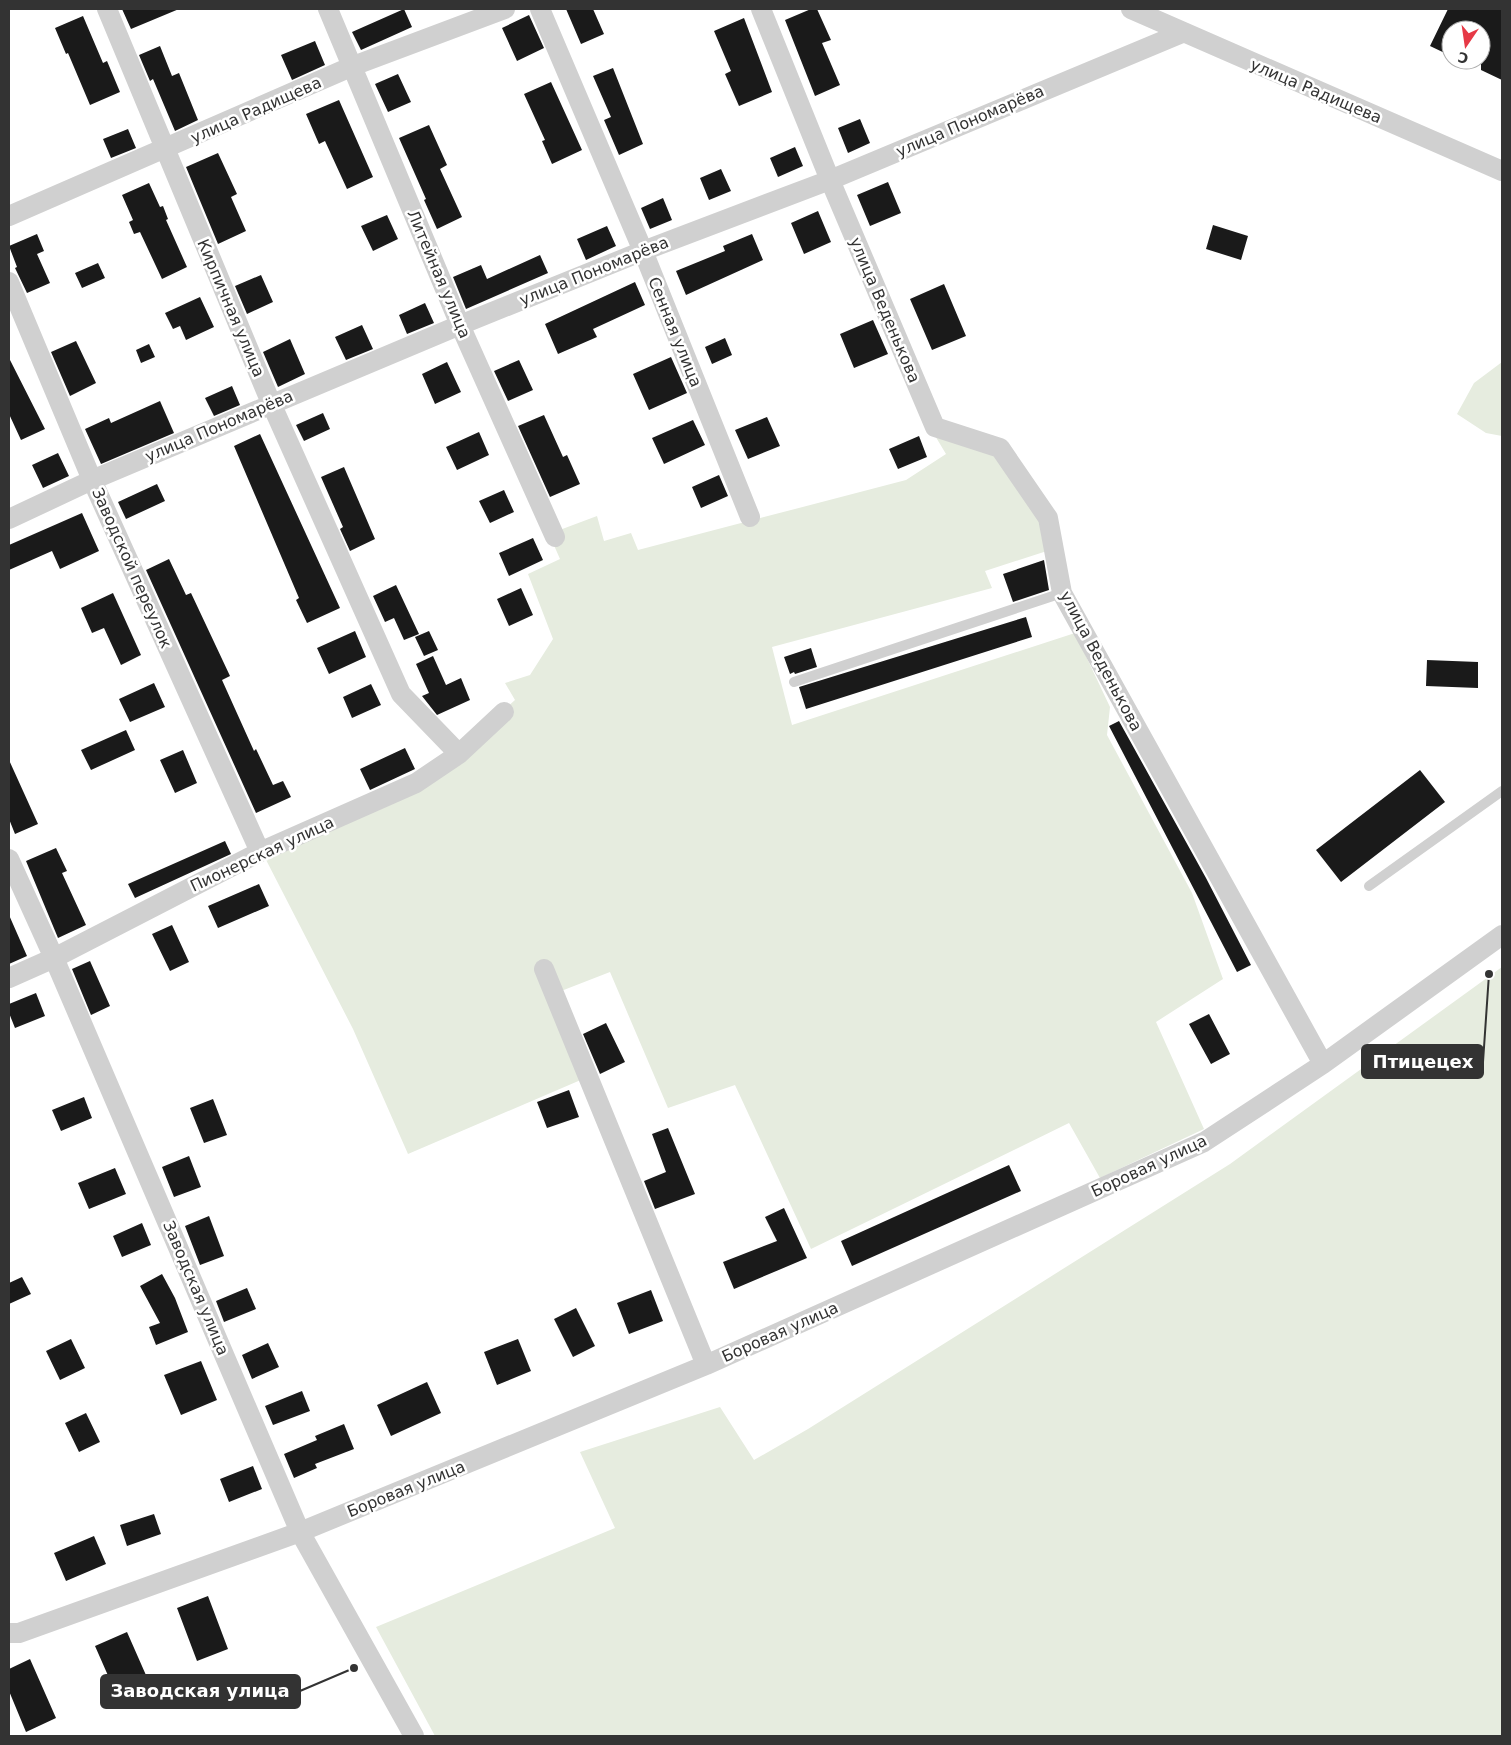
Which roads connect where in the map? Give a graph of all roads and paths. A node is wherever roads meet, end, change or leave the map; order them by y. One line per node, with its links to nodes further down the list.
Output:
1 (107, 9): 9 (street, Кирпичная улица)
2 (328, 9): 8 (street, Литейная улица)
3 (505, 9): 8 (street, улица Радищева)
4 (540, 9): 13 (street, Сенная улица)
5 (761, 9): 11 (street, улица Веденькова)
6 (1131, 9): 7 (street, улица Радищева)
7 (1182, 33): 10 (street, улица Радищева); 11 (street, улица Пономарёва)
8 (353, 66): 9 (street, улица Радищева); 15 (street, Литейная улица)
9 (164, 150): 12 (street, улица Радищева); 16 (street, Кирпичная улица)
10 (1502, 171)
11 (830, 180): 13 (street, улица Пономарёва); 21 (street, улица Веденькова)
12 (9, 216)
13 (643, 251): 15 (street, улица Пономарёва); 18 (street, Сенная улица)
14 (9, 282): 17 (street, Заводской переулок)
15 (460, 325): 16 (street, улица Пономарёва); 20 (street, Литейная улица)
16 (271, 403): 17 (street, улица Пономарёва); 24 (street, Кирпичная улица)
17 (92, 480): 19 (street, улица Пономарёва); 26 (street, Заводской переулок)
18 (750, 517)
19 (9, 519)
20 (555, 538)
21 (1062, 593): 22 (lane); 33 (street, улица Веденькова)
22 (794, 682)
23 (504, 712): 24 (street, Пионерская улица)
24 (458, 754): 26 (street, Пионерская улица)
25 (1502, 791): 28 (lane)
26 (260, 852): 30 (street, Пионерская улица)
27 (9, 858): 30 (street, Заводская улица)
28 (1369, 886)
29 (1502, 935): 33 (street, Боровая улица)
30 (54, 958): 32 (street, Пионерская улица); 35 (street, Заводская улица)
31 (544, 968): 34 (street)
32 (9, 978)
33 (1323, 1064): 34 (street, Боровая улица)
34 (706, 1365): 35 (street, Боровая улица)
35 (300, 1532): 36 (street, Боровая улица); 37 (street, Заводская улица)
36 (9, 1633)
37 (414, 1736)

